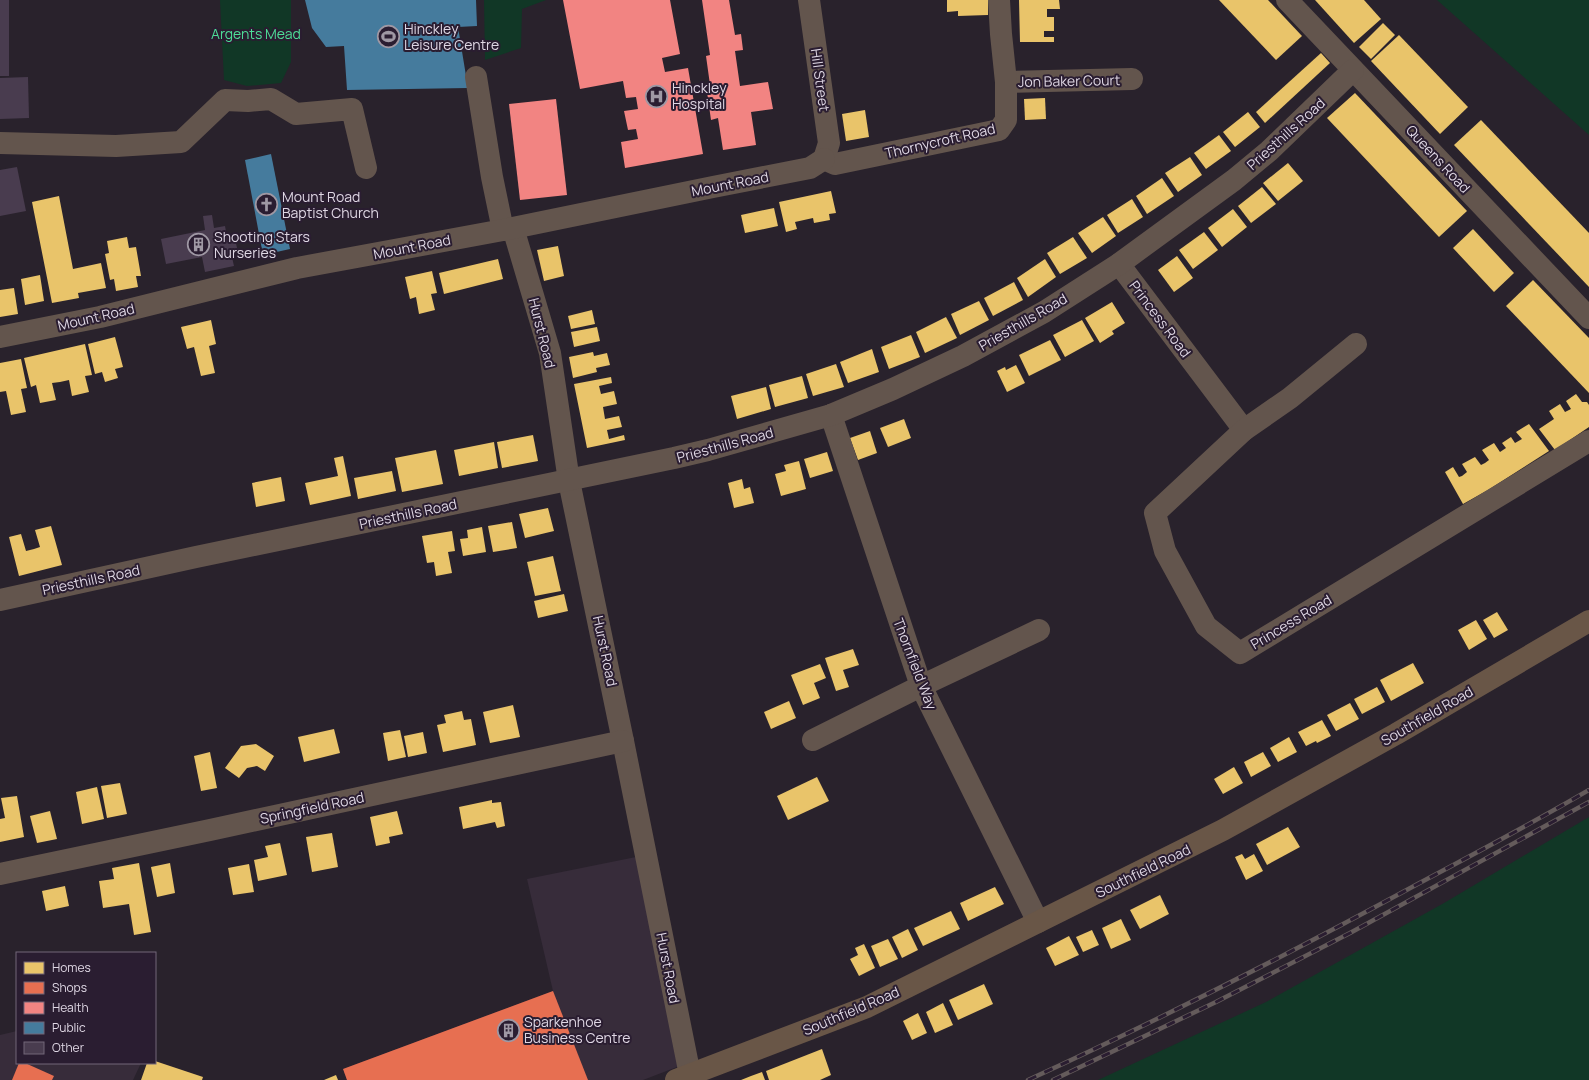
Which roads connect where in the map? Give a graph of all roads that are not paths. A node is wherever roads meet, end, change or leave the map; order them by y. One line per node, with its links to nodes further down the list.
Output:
1 (809, 0): 9 (street, Hill Street)
2 (999, 0): 7 (street, Thornycroft Road)
3 (1287, 0): 4 (street, Queens Road)
4 (1353, 70): 12 (street, Priesthills Road); 13 (street, Queens Road)
5 (476, 77): 11 (street, Hurst Road)
6 (1132, 79): 7 (street, Jon Baker Court)
7 (1006, 82): 9 (street, Thornycroft Road)
8 (0, 143): 10 (street)
9 (824, 159): 11 (street, Mount Road)
10 (366, 168)
11 (508, 229): 14 (street, Mount Road); 19 (street, Hurst Road)
12 (1119, 264): 16 (street, Priesthills Road); 17 (street, Princess Road)
13 (1589, 318)
14 (0, 338)
15 (1356, 344): 17 (street, Princess Road)
16 (831, 415): 19 (street, Priesthills Road); 23 (street, Thornfield Way)
17 (1244, 430): 18 (street, Princess Road)
18 (1589, 441)
19 (569, 481): 20 (street, Priesthills Road); 25 (street, Hurst Road)
20 (0, 600)
21 (1589, 620): 27 (main road, Southfield Road)
22 (1039, 630): 23 (street)
23 (921, 686): 24 (street); 27 (street, Thornfield Way)
24 (813, 740)
25 (623, 741): 26 (street, Springfield Road); 28 (street, Hurst Road)
26 (0, 874)
27 (1038, 922): 28 (main road, Southfield Road)
28 (683, 1077)

